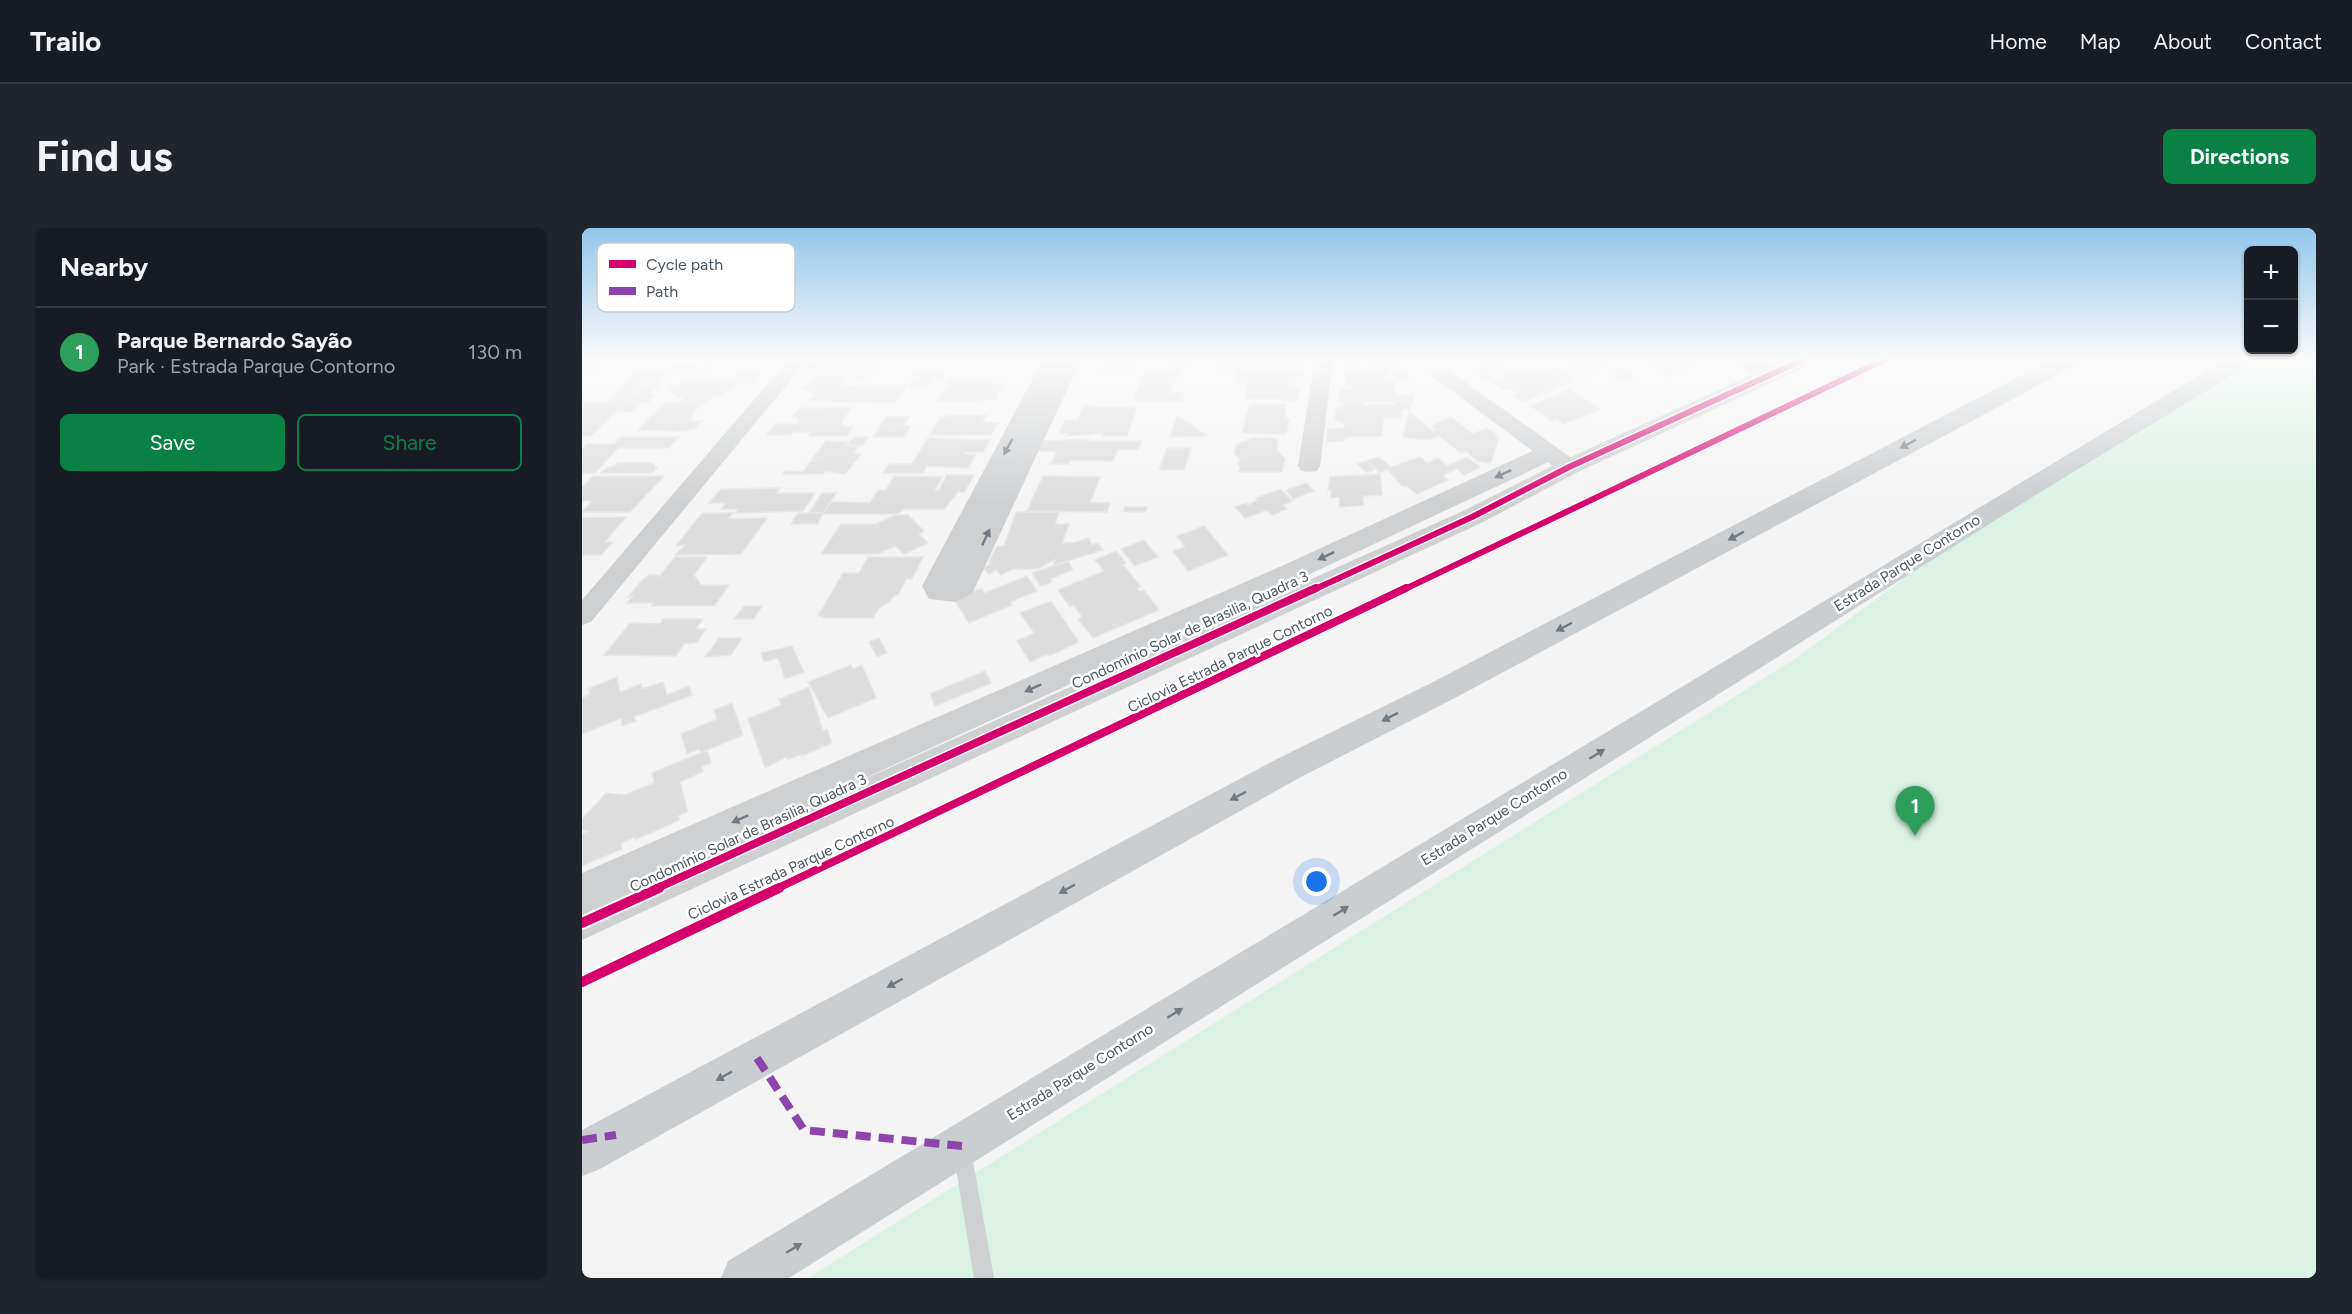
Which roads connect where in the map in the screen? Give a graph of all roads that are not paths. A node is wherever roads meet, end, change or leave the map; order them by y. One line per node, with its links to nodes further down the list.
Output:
1 (759, 407): 11 (street)
2 (1030, 407): 3 (street, one-way to 3)
3 (1048, 407)
4 (1317, 407): 10 (street)
5 (1487, 407): 9 (street)
6 (1668, 407): 9 (street, Condomínio Solar de Brasilia, Quadra 3)
7 (1979, 407): 16 (main road, one-way to 16)
8 (2163, 407): 15 (main road, Estrada Parque Contorno, one-way to 8)
9 (1559, 460): 12 (street, Condomínio Solar de Brasilia, Quadra 3)
10 (1309, 466)
11 (582, 616)
12 (1191, 631): 13 (street, Condomínio Solar de Brasilia, Quadra 3, one-way to 13); 14 (street, Condomínio Solar de Brasilia, Quadra 3)
13 (582, 890)
14 (582, 923)
15 (962, 1146): 17 (main road, Estrada Parque Contorno, one-way to 15); 18 (lane)
16 (582, 1154)
17 (745, 1278)
18 (984, 1278)

